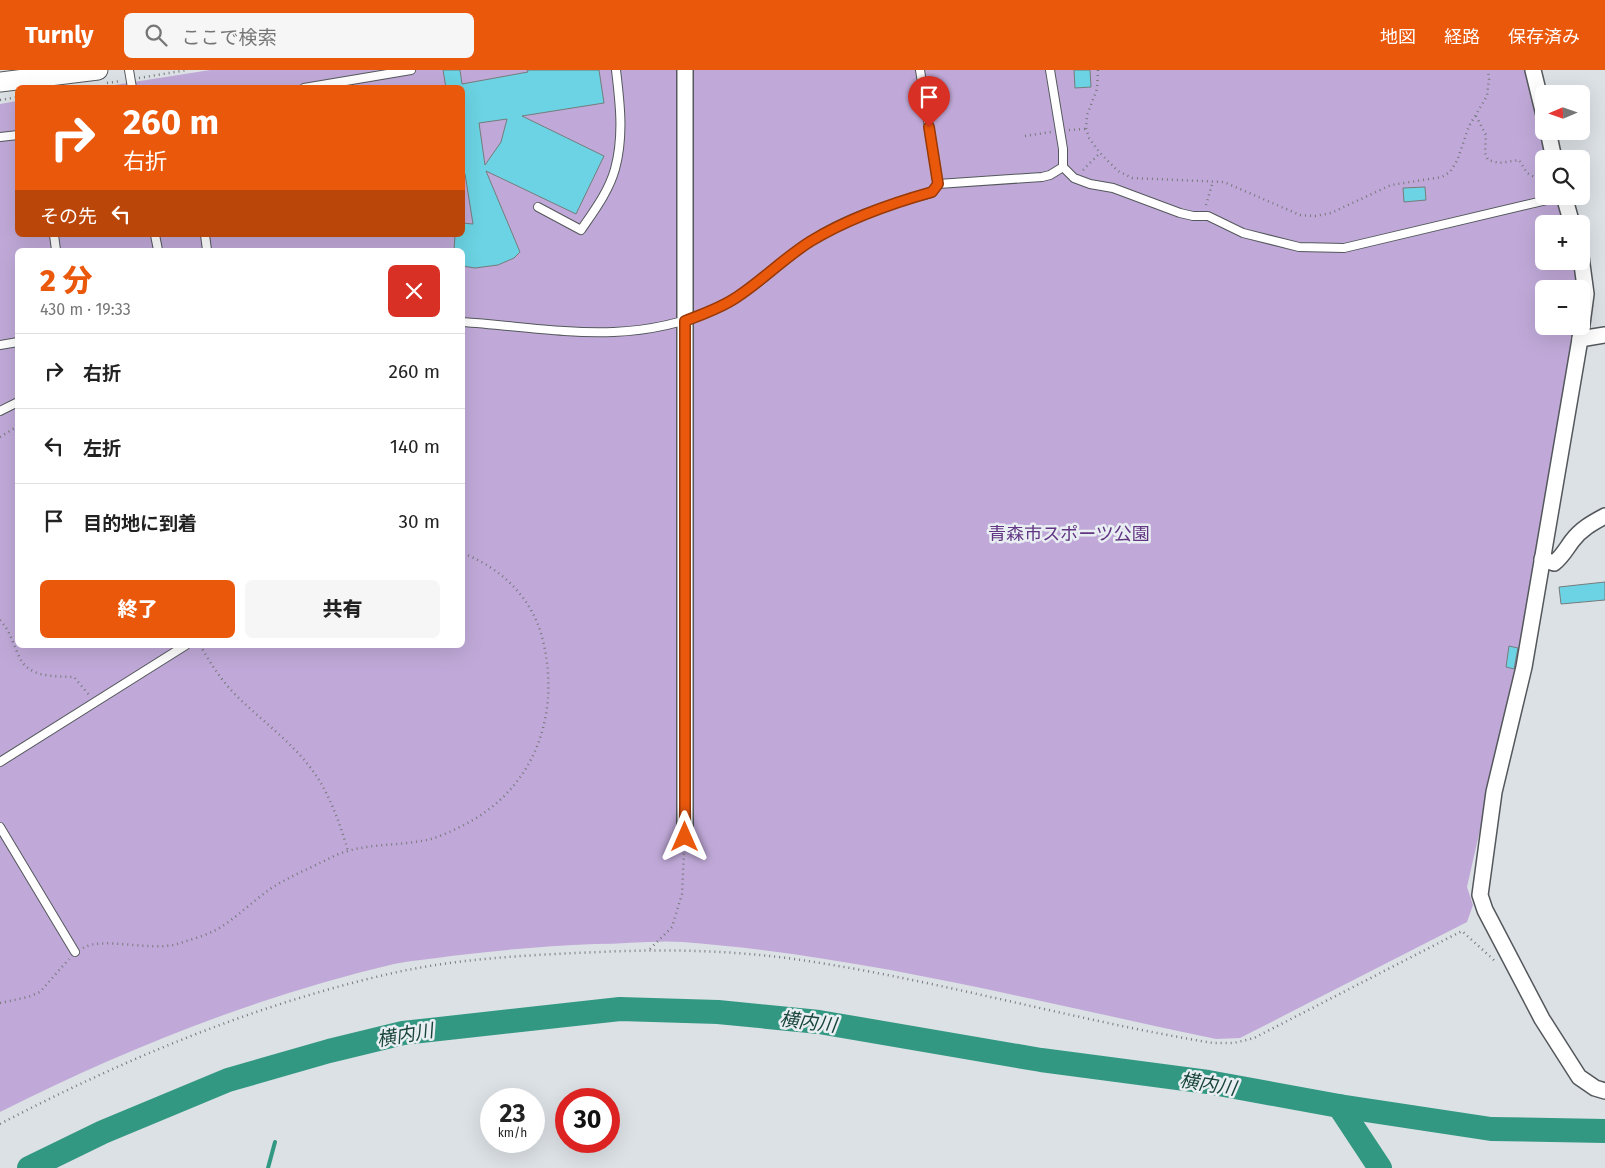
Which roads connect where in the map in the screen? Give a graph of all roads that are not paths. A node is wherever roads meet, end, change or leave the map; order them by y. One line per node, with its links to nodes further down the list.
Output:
1 (98, 70): 9 (street)
2 (129, 70): 10 (lane)
3 (411, 70): 11 (lane)
4 (616, 70): 18 (lane)
5 (685, 70): 20 (street)
6 (920, 70): 16 (lane)
7 (1050, 70): 15 (lane)
8 (1533, 70): 12 (street)
9 (0, 82)
10 (132, 85)
11 (322, 85)
12 (1537, 85)
13 (15, 134): 14 (lane)
14 (0, 137)
15 (1063, 167): 16 (lane); 17 (lane)
16 (938, 184): 20 (lane)
17 (1535, 203)
18 (538, 207)
19 (1583, 270): 23 (street)
20 (685, 321): 21 (lane); 33 (street)
21 (465, 322)
22 (1605, 335): 23 (street)
23 (1580, 339): 29 (street)
24 (15, 342): 25 (lane)
25 (0, 345)
26 (15, 404): 27 (lane)
27 (0, 411)
28 (1605, 516): 29 (street)
29 (1542, 559): 35 (street)
30 (181, 648): 31 (lane)
31 (0, 762)
32 (0, 827): 34 (lane)
33 (685, 837)
34 (76, 952)
35 (1605, 1091)

